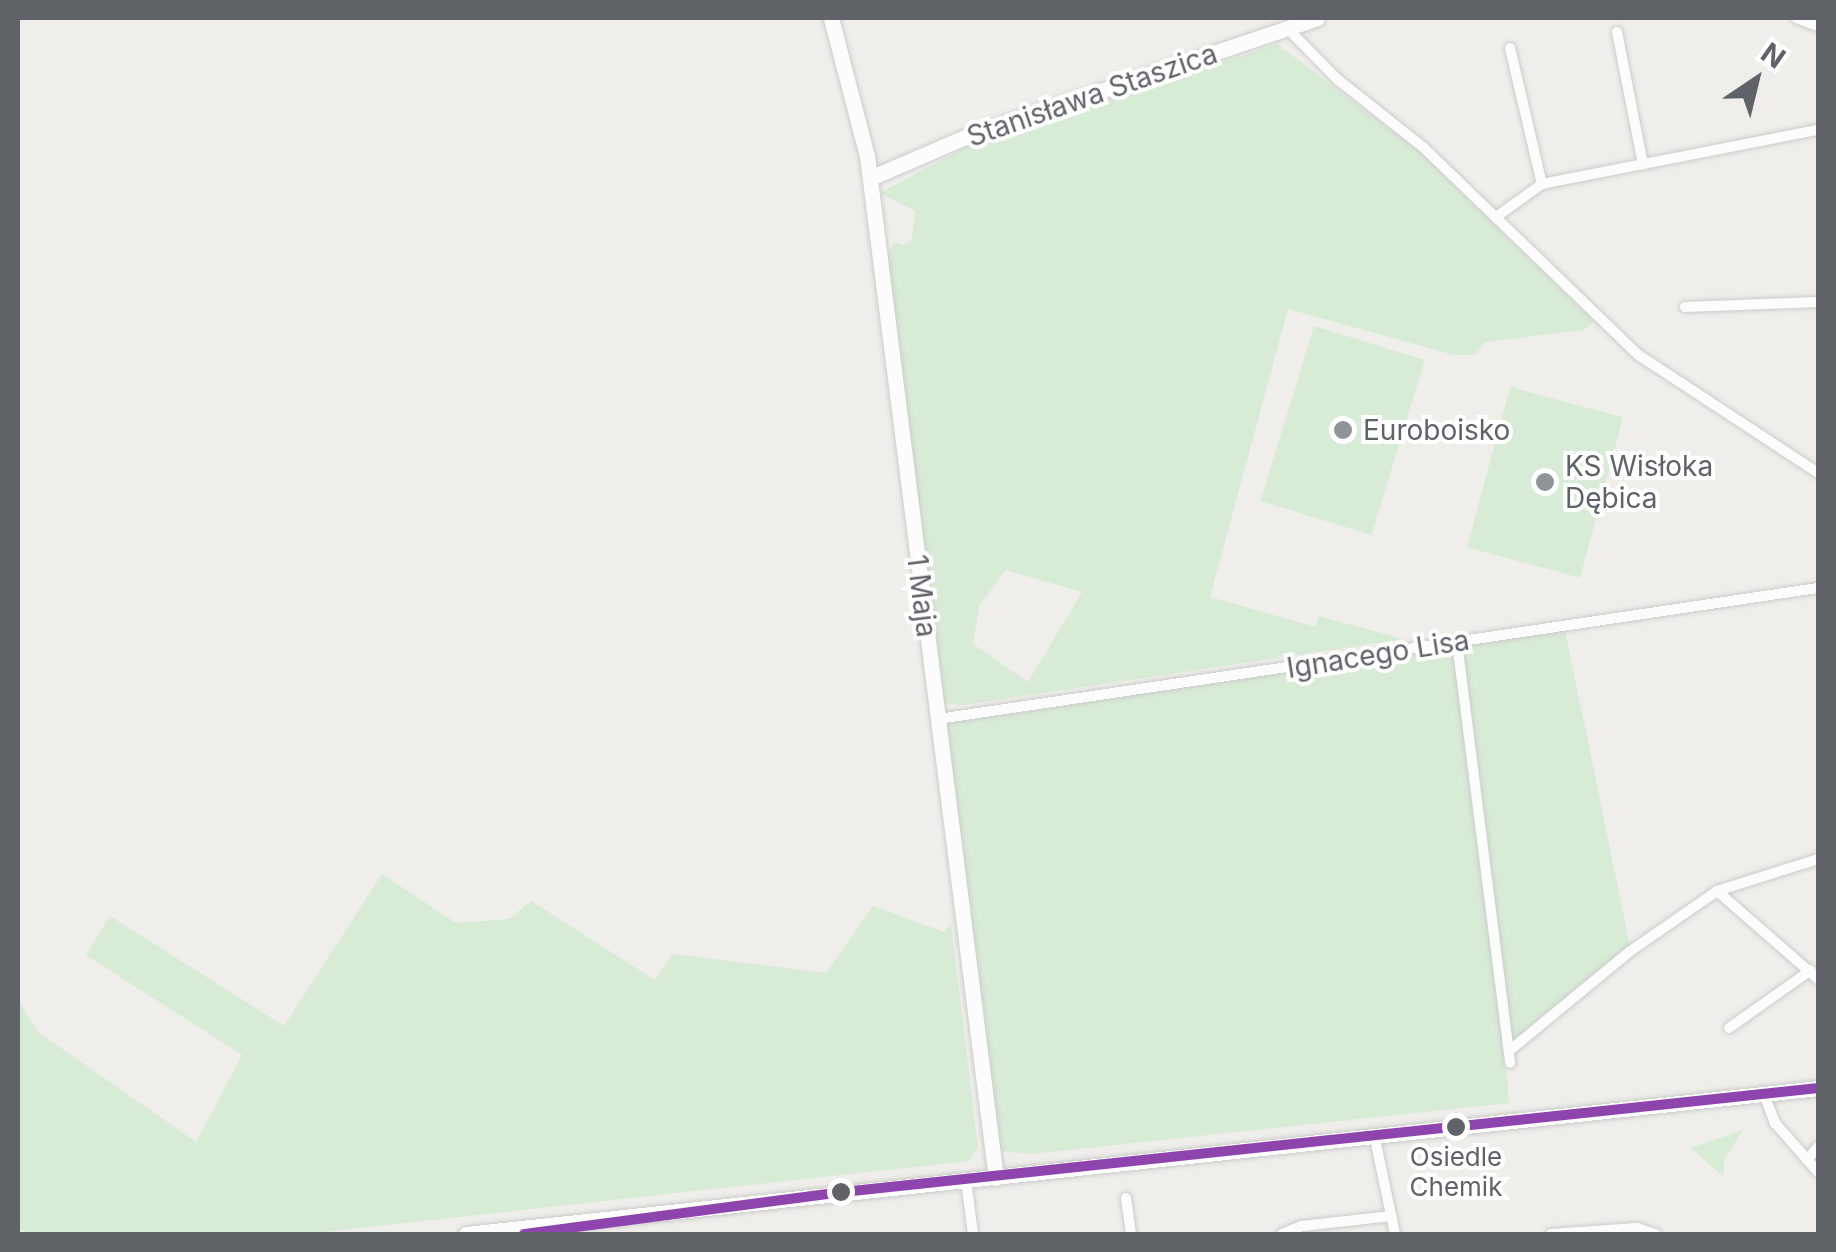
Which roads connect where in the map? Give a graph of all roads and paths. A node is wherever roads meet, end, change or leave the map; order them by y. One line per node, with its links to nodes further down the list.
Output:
1 (831, 18): 10 (street, 1 Maja)
2 (1317, 18): 5 (street, Stanisława Staszica)
3 (1796, 18): 4 (street)
4 (1818, 26)
5 (1287, 28): 10 (street, Stanisława Staszica); 12 (street)
6 (1617, 32): 9 (street)
7 (1510, 48): 11 (street)
8 (1818, 130): 9 (street)
9 (1643, 164): 11 (street)
10 (870, 178): 18 (street, 1 Maja)
11 (1542, 184): 12 (street)
12 (1496, 216): 15 (street)
13 (1818, 302): 14 (street)
14 (1685, 306)
15 (1817, 468)
16 (1818, 588): 17 (street, Ignacego Lisa)
17 (1457, 642): 18 (street, Ignacego Lisa); 20 (street)
18 (938, 720): 29 (street, 1 Maja)
19 (1818, 860): 20 (street)
20 (1717, 891): 21 (street)
21 (1815, 974): 22 (street)
22 (1729, 1028)
23 (1818, 1088): 24 (street)
24 (1766, 1096): 25 (street); 27 (street)
25 (1375, 1139): 29 (street); 32 (street)
26 (1818, 1147): 27 (street)
27 (1806, 1160): 28 (street)
28 (1818, 1172)
29 (996, 1178): 30 (street)
30 (966, 1180): 33 (street); 35 (street)
31 (1126, 1198): 36 (street)
32 (1391, 1216): 37 (street); 38 (street)
33 (524, 1232): 34 (street)
34 (466, 1234)
35 (972, 1234)
36 (1131, 1234)
37 (1282, 1234)
38 (1395, 1234)
39 (1551, 1234): 40 (street)
40 (1656, 1234)

